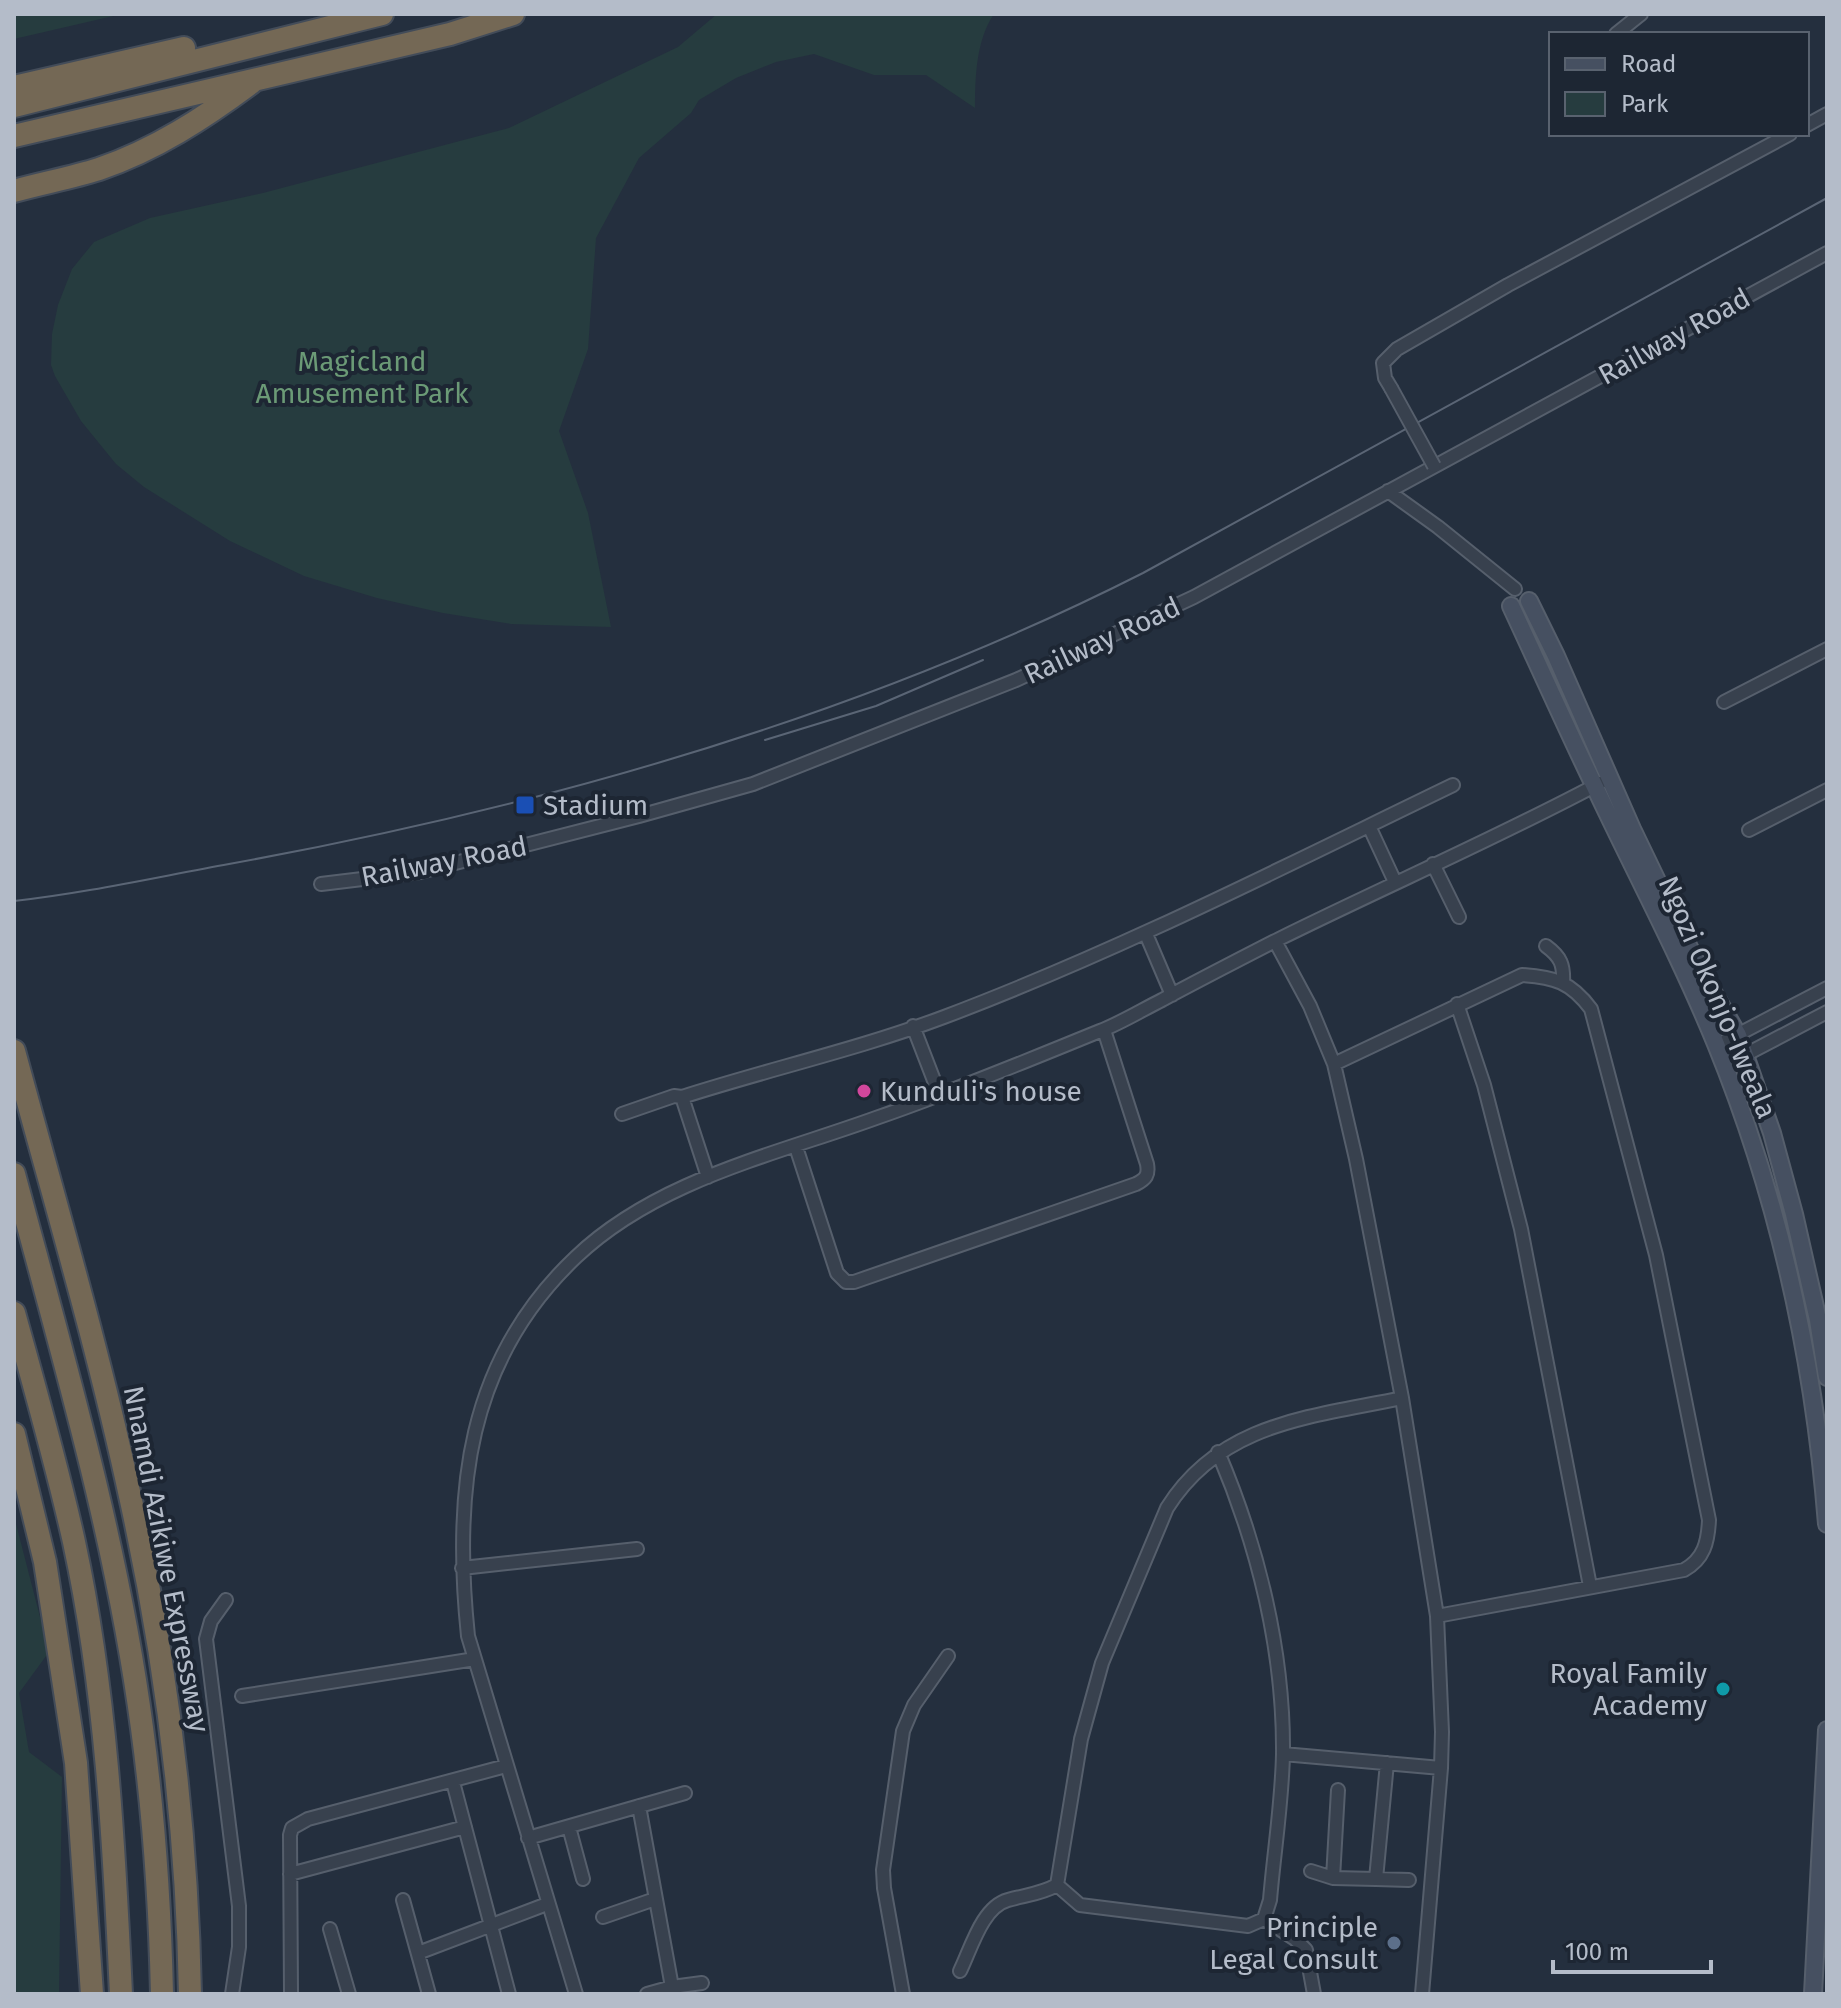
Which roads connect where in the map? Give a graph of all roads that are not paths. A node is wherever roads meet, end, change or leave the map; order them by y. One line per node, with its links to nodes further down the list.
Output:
1 (321, 14): 7 (highway)
2 (382, 14): 7 (highway)
3 (513, 14): 6 (highway)
4 (1641, 14): 5 (street)
5 (1618, 32)
6 (257, 78): 11 (highway); 13 (highway)
7 (78, 81): 8 (highway)
8 (21, 91)
9 (1827, 114): 10 (street)
10 (1809, 124)
11 (14, 136)
12 (1786, 136): 15 (street, bridge)
13 (14, 191)
14 (1827, 253): 15 (street, Railway Road)
15 (1434, 466): 16 (street, Railway Road)
16 (1388, 491): 17 (street); 29 (street, Railway Road)
17 (1513, 598): 18 (street); 23 (street, Ngozi Okonjo-Iweala)
18 (1529, 601): 21 (street, Ngozi Okonjo-Iweala)
19 (1827, 649): 20 (street)
20 (1724, 702)
21 (1610, 778): 23 (street); 41 (street, Ngozi Okonjo-Iweala)
22 (1453, 785): 25 (street)
23 (1594, 786): 27 (street); 42 (street, Ngozi Okonjo-Iweala)
24 (1827, 790): 26 (street)
25 (1369, 826): 28 (street); 31 (street)
26 (1749, 830)
27 (1433, 864): 28 (street); 30 (street)
28 (1395, 882): 32 (street)
29 (321, 884)
30 (1459, 917)
31 (1146, 934): 36 (street); 39 (street)
32 (1275, 941): 36 (street); 45 (street)
33 (1546, 946): 34 (street)
34 (1563, 983): 37 (street); 64 (street)
35 (1827, 988): 41 (street)
36 (1172, 995): 40 (street)
37 (1457, 1004): 45 (street); 64 (street)
38 (1827, 1012): 44 (street)
39 (913, 1026): 47 (street); 48 (street)
40 (1104, 1030): 47 (street); 50 (street)
41 (1738, 1035): 42 (street); 44 (street, Ngozi Okonjo-Iweala)
42 (1716, 1046): 46 (street, Ngozi Okonjo-Iweala)
43 (14, 1051): 62 (highway, Nnamdi Azikiwe Expressway)
44 (1745, 1055): 46 (street); 54 (street, Ngozi Okonjo-Iweala)
45 (1334, 1064): 55 (street)
46 (1724, 1066): 59 (street, Ngozi Okonjo-Iweala)
47 (940, 1096): 50 (street)
48 (682, 1097): 49 (street); 52 (street)
49 (622, 1114)
50 (796, 1147): 52 (street)
51 (14, 1174): 58 (highway, Nnamdi Azikiwe Expressway)
52 (708, 1177): 63 (street)
53 (14, 1313): 60 (highway)
54 (1827, 1377)
55 (1402, 1398): 57 (street); 66 (street)
56 (14, 1434): 71 (highway)
57 (1218, 1452): 72 (street); 89 (street)
58 (93, 1469): 62 (highway); 103 (highway, Nnamdi Azikiwe Expressway)
59 (1827, 1524)
60 (74, 1544): 71 (highway); 102 (highway)
61 (637, 1549): 63 (street)
62 (142, 1557): 104 (highway, Nnamdi Azikiwe Expressway)
63 (462, 1568): 68 (street)
64 (1590, 1586): 66 (street)
65 (226, 1600): 105 (street)
66 (1437, 1616): 75 (street)
67 (948, 1656): 112 (street)
68 (475, 1659): 69 (street); 74 (street)
69 (242, 1696)
70 (1827, 1730): 115 (street)
71 (72, 1737): 101 (highway)
72 (1283, 1754): 73 (street); 94 (street)
73 (1387, 1763): 75 (street); 87 (street)
74 (506, 1766): 76 (street); 82 (street)
75 (1441, 1768): 114 (street)
76 (453, 1782): 80 (street); 84 (street)
77 (1338, 1790): 85 (street)
78 (685, 1793): 79 (street)
79 (639, 1806): 81 (street); 90 (street)
80 (465, 1827): 84 (street); 95 (street)
81 (569, 1827): 82 (street); 86 (street)
82 (528, 1838): 92 (street)
83 (1311, 1871): 85 (street)
84 (290, 1874): 106 (street)
85 (1333, 1878): 87 (street)
86 (583, 1879)
87 (1376, 1879): 88 (street)
88 (1409, 1880)
89 (1057, 1885): 94 (street); 98 (street)
90 (655, 1899): 93 (street); 100 (street)
91 (403, 1900): 97 (street)
92 (547, 1904): 95 (street); 110 (street)
93 (603, 1917)
94 (1264, 1919): 113 (street)
95 (491, 1925): 97 (street); 109 (street)
96 (330, 1929): 107 (street)
97 (418, 1953): 108 (street)
98 (960, 1971)
99 (702, 1983): 100 (street)
100 (672, 1987): 111 (street)
101 (92, 1994)
102 (121, 1994)
103 (162, 1994)
104 (190, 1994)
105 (232, 1994)
106 (291, 1994)
107 (349, 1994)
108 (429, 1994)
109 (509, 1994)
110 (576, 1994)
111 (647, 1994)
112 (903, 1994)
113 (1314, 1994)
114 (1422, 1994)
115 (1813, 1994)

